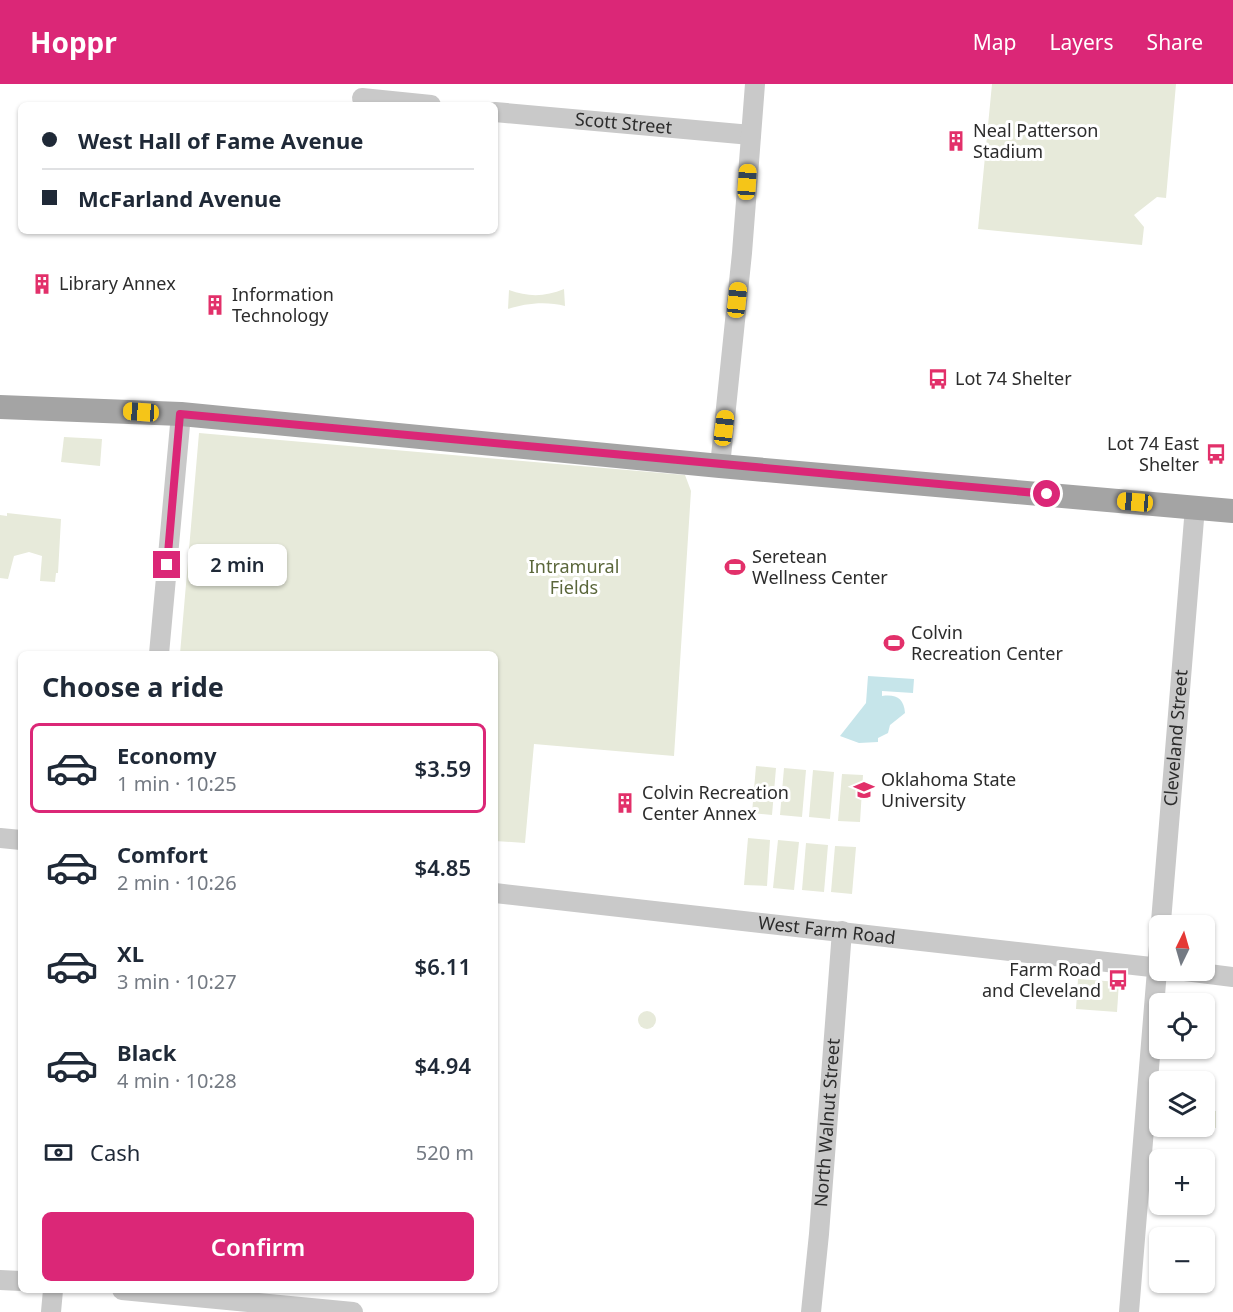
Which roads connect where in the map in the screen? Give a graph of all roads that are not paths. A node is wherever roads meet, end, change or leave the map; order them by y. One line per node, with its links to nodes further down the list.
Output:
1 (755, 84): 5 (street)
2 (362, 98): 3 (street)
3 (401, 102)
4 (498, 112): 5 (street, Scott Street)
5 (751, 135): 8 (street)
6 (0, 407): 7 (main road)
7 (180, 414): 8 (main road); 11 (street)
8 (720, 466): 9 (main road)
9 (1195, 507): 10 (main road); 15 (street, Cleveland Street)
10 (1233, 511)
11 (159, 651)
12 (0, 838): 13 (street)
13 (18, 840)
14 (498, 893): 16 (street, West Farm Road)
15 (1161, 915)
16 (842, 931): 17 (street, West Farm Road); 28 (street, North Walnut Street)
17 (1149, 967)
18 (1215, 975): 19 (street)
19 (1233, 977)
20 (1156, 981): 29 (street, Cleveland Street)
21 (0, 1280): 22 (street)
22 (18, 1281)
23 (53, 1293): 26 (street)
24 (141, 1293): 25 (street)
25 (217, 1305): 27 (street)
26 (51, 1312)
27 (353, 1312)
28 (811, 1312)
29 (1129, 1312)

